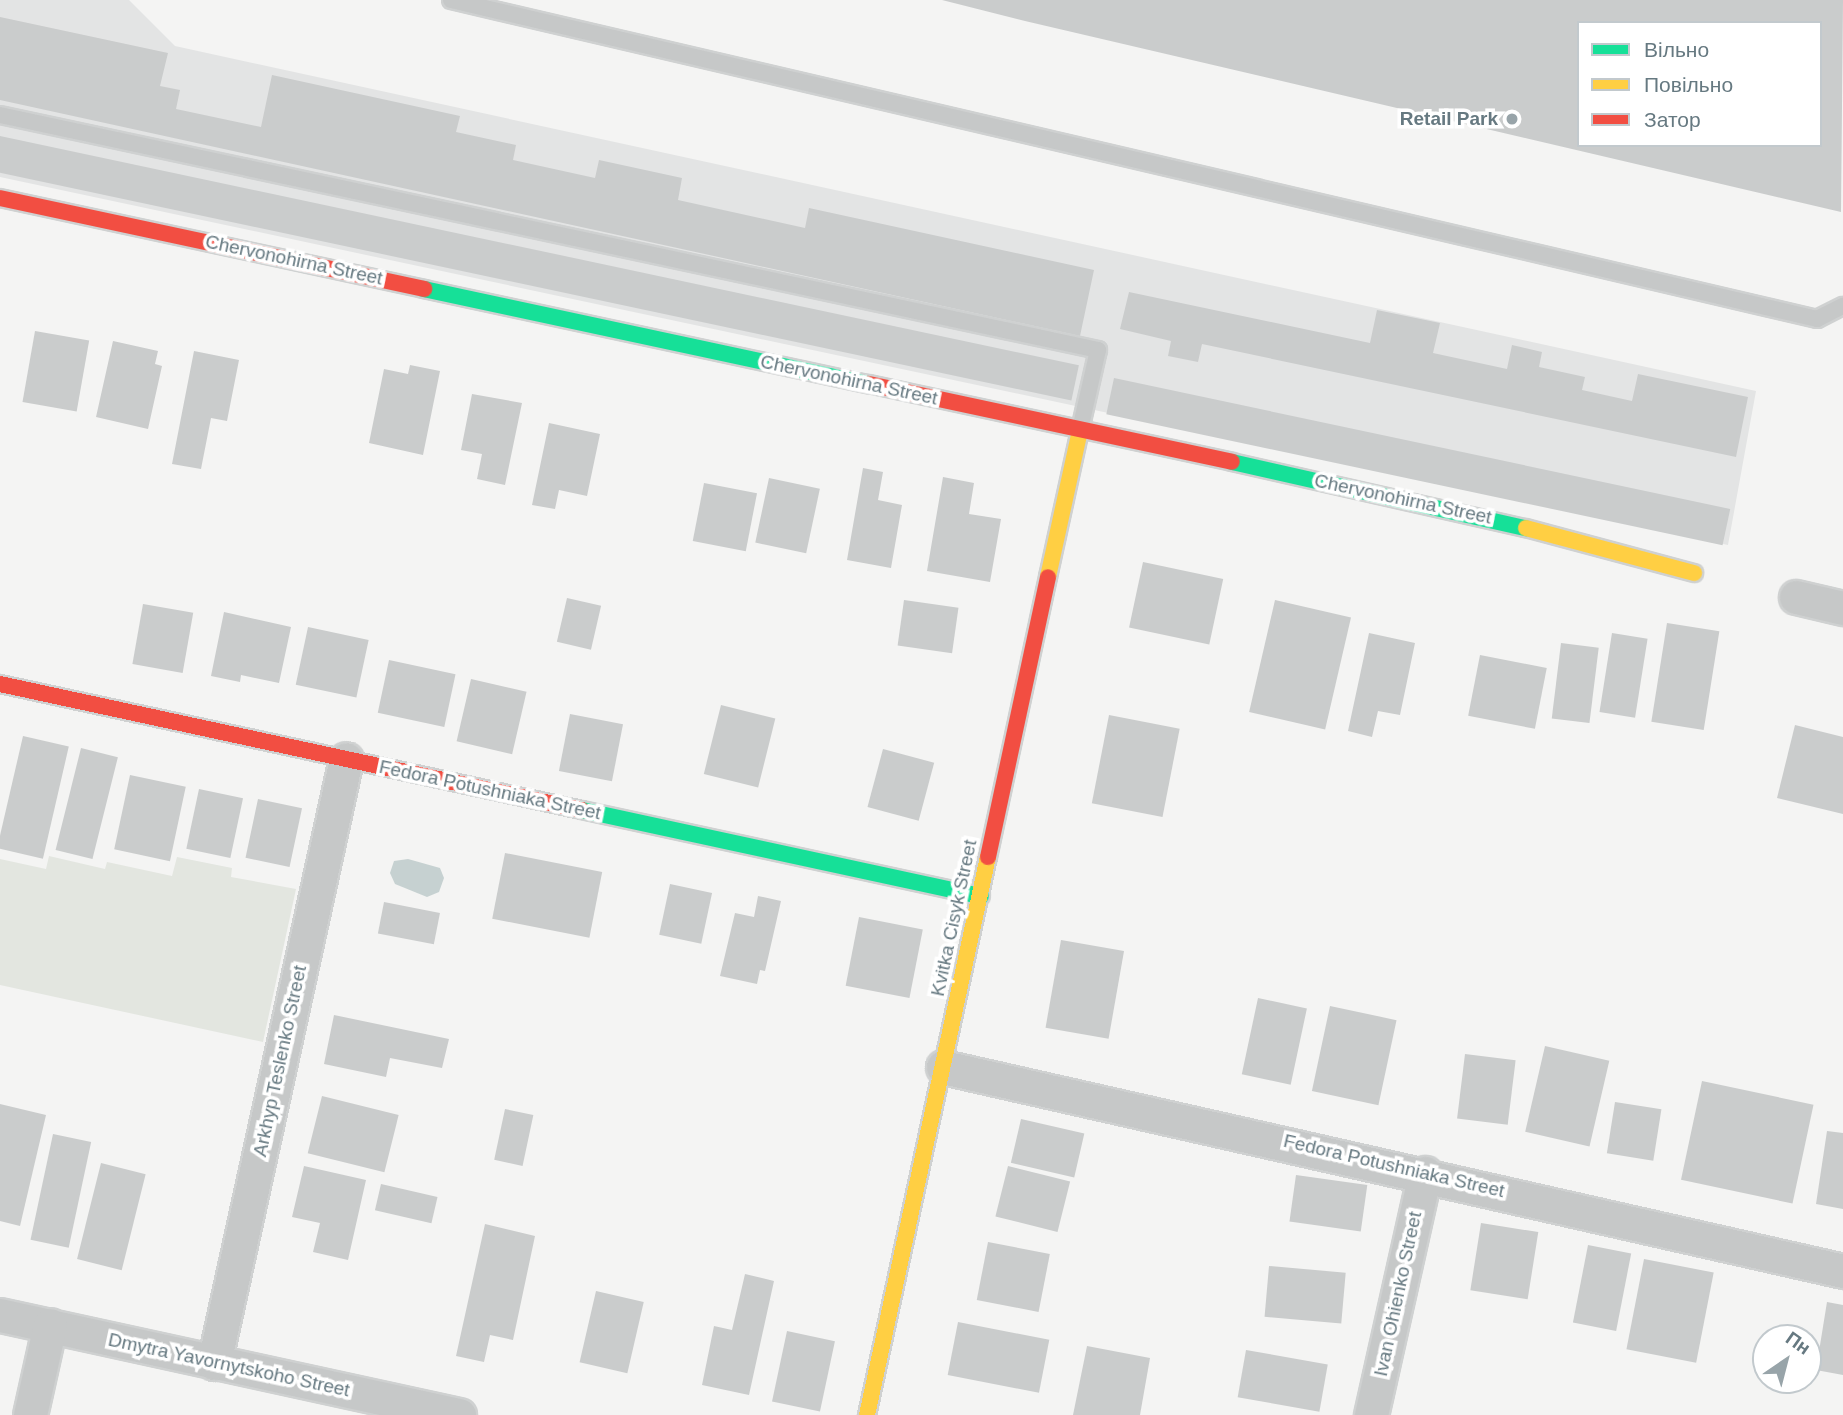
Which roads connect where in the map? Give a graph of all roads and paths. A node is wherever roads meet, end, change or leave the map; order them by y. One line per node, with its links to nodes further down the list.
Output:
1 (451, 0): 2 (lane)
2 (508, 7): 5 (lane)
3 (0, 116): 6 (lane)
4 (0, 198): 6 (street, Chervonohirna Street)
5 (1843, 306)
6 (1080, 430): 7 (street, Chervonohirna Street); 12 (street, Kvitka Cisyk Street)
7 (1695, 573)
8 (1796, 597): 9 (street)
9 (1843, 608)
10 (0, 684): 11 (street, Fedora Potushniaka Street)
11 (346, 759): 12 (street, Fedora Potushniaka Street); 18 (street, Arkhyp Teslenko Street)
12 (981, 896): 13 (street, Kvitka Cisyk Street)
13 (943, 1067): 14 (street, Fedora Potushniaka Street); 21 (street, Kvitka Cisyk Street)
14 (1425, 1173): 15 (street, Fedora Potushniaka Street); 22 (street, Ivan Ohienko Street)
15 (1843, 1271)
16 (0, 1315): 17 (street, Dmytra Yavornytskoho Street)
17 (50, 1325): 18 (street, Dmytra Yavornytskoho Street); 19 (street)
18 (214, 1363): 20 (street, Dmytra Yavornytskoho Street)
19 (30, 1415)
20 (459, 1415)
21 (867, 1415)
22 (1371, 1415)

